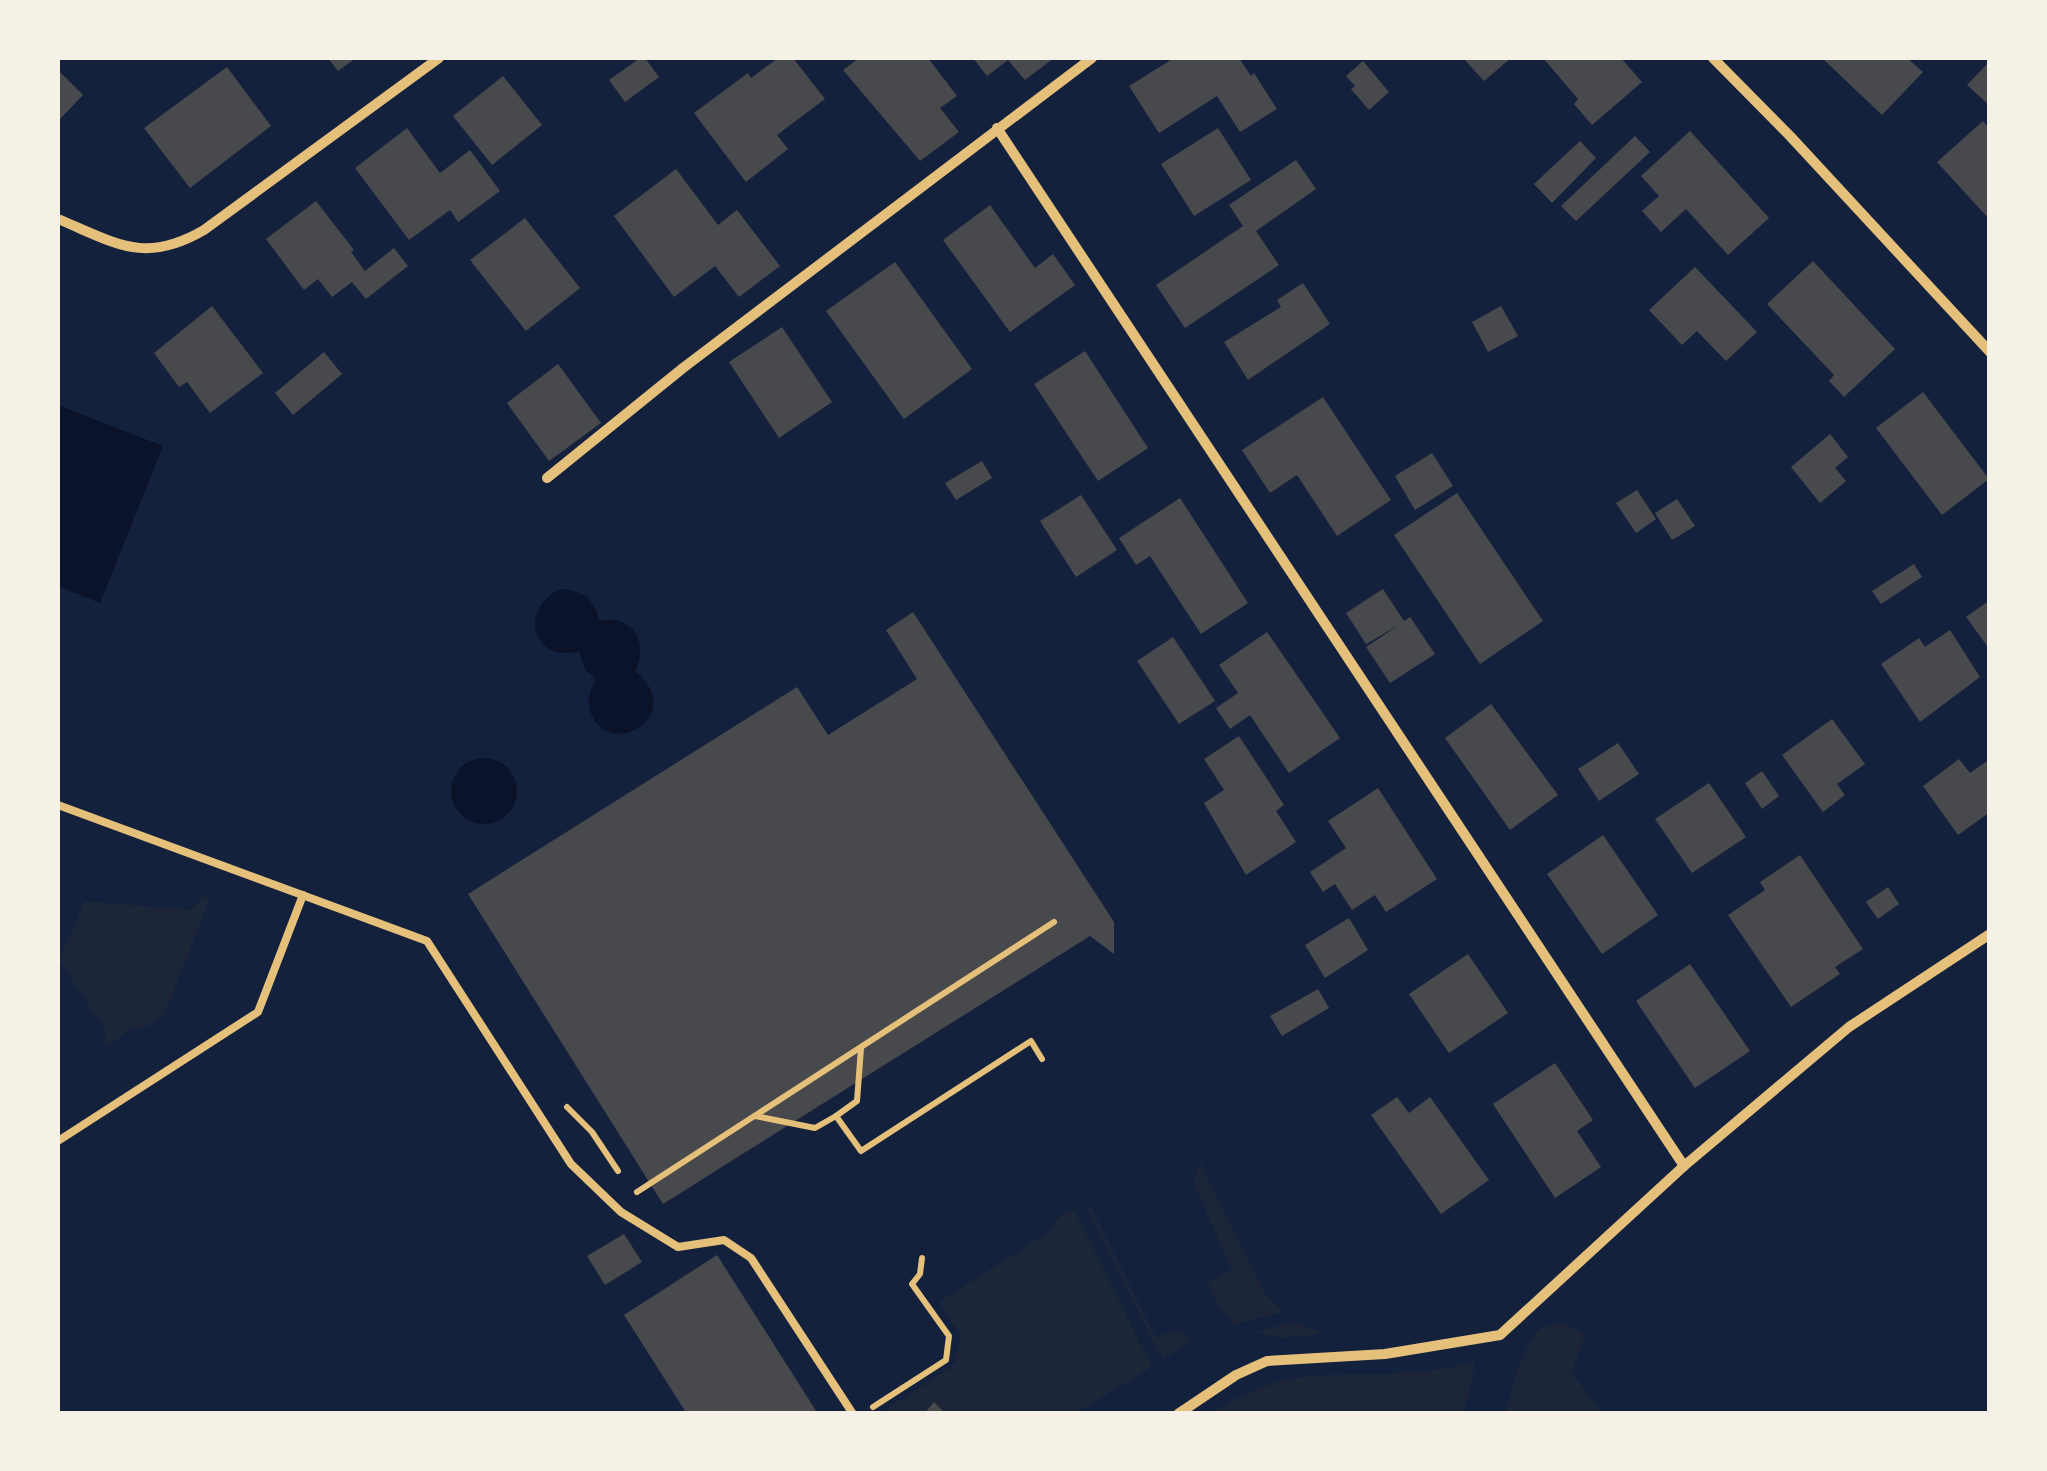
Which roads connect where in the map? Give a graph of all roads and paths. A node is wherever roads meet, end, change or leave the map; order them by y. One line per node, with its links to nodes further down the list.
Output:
1 (439, 58): 5 (street)
2 (1092, 58): 4 (street)
3 (1712, 58): 6 (street)
4 (997, 128): 7 (street); 18 (street)
5 (58, 219)
6 (1990, 352)
7 (548, 478)
8 (58, 804): 9 (lane)
9 (303, 895): 17 (lane); 22 (lane)
10 (1054, 922): 12 (path)
11 (1990, 934): 18 (street)
12 (860, 1048): 15 (path); 16 (path)
13 (1042, 1059): 16 (path)
14 (560, 1100): 19 (path)
15 (755, 1116): 16 (path); 20 (path)
16 (836, 1116)
17 (58, 1141)
18 (1684, 1166): 24 (street)
19 (623, 1179)
20 (634, 1194)
21 (922, 1258): 23 (path)
22 (853, 1414)
23 (864, 1414)
24 (1178, 1414)

